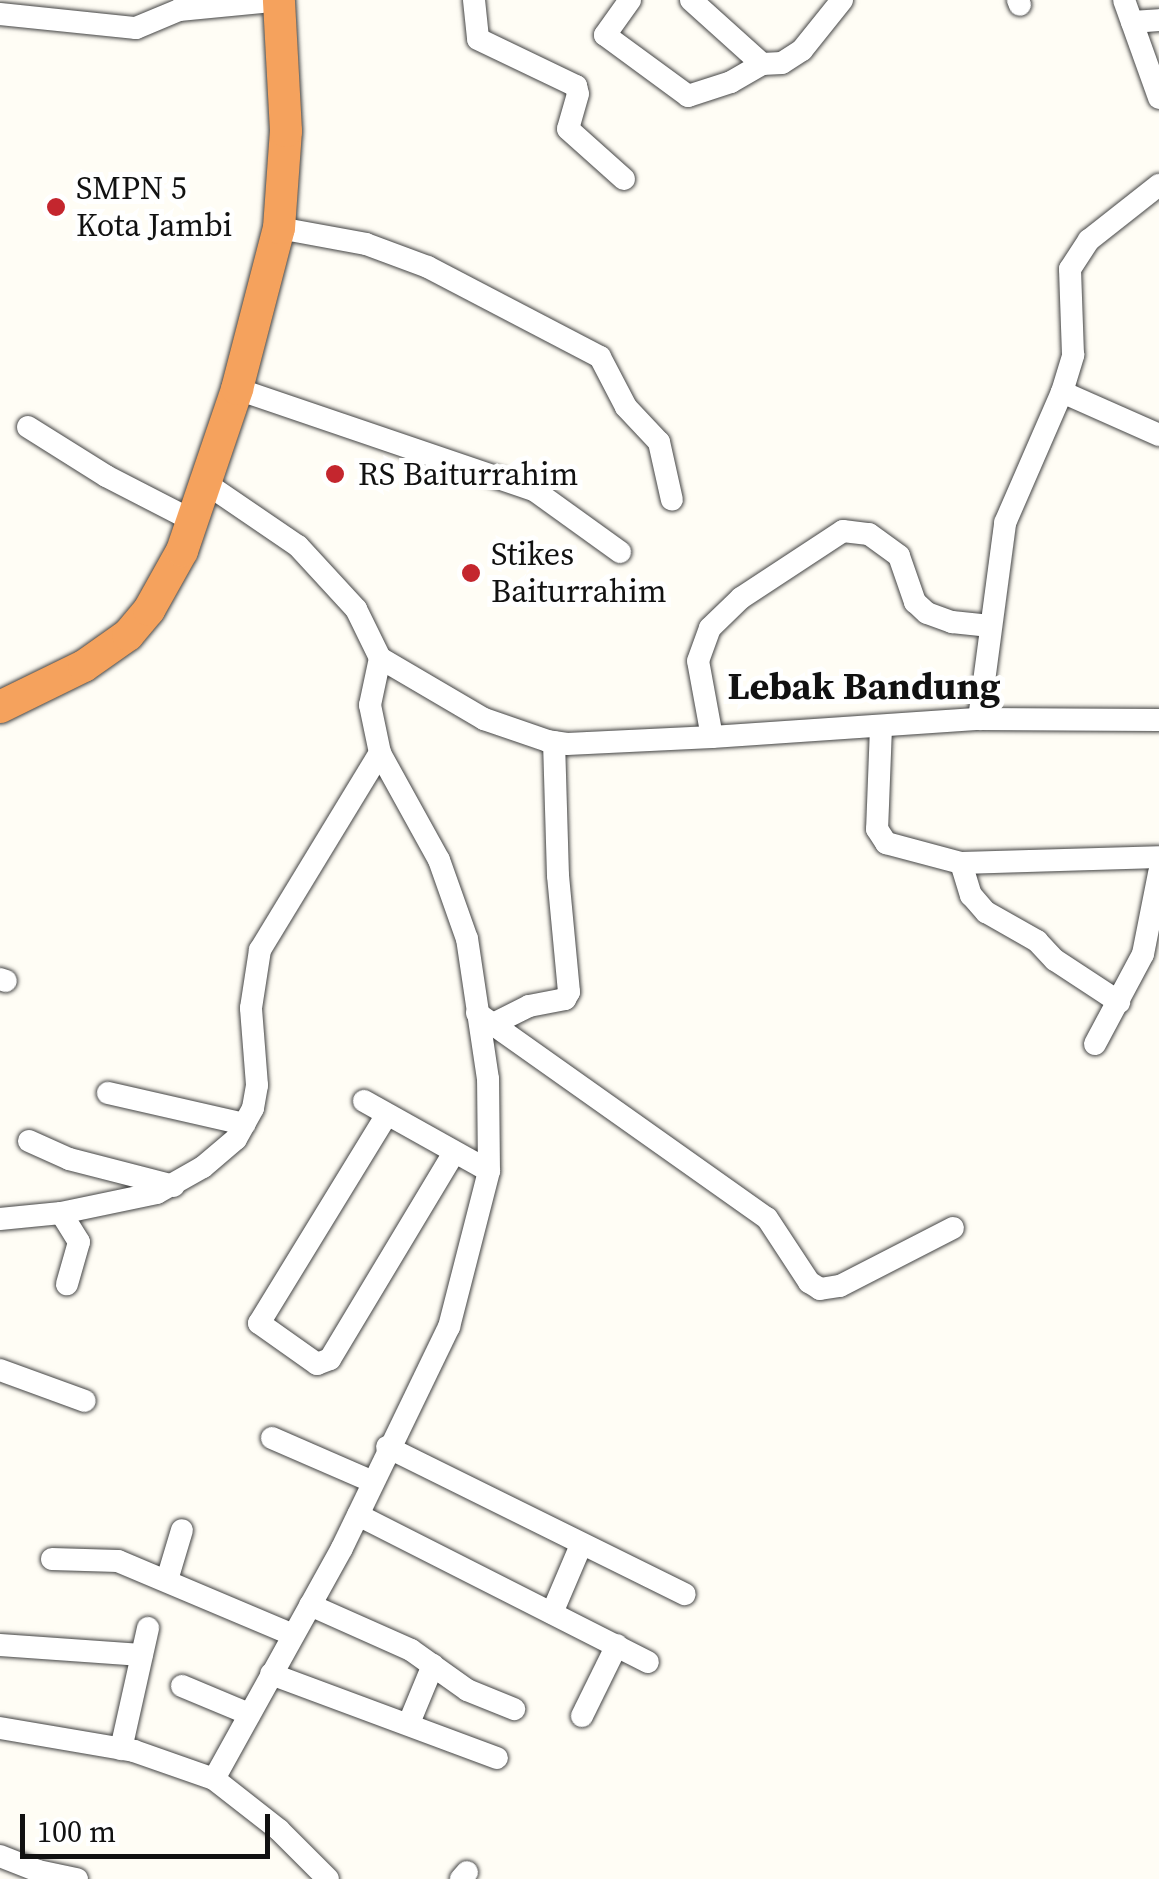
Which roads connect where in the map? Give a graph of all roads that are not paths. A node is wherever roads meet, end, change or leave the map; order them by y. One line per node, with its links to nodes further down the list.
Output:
1 (474, 0): 11 (street)
2 (630, 0): 9 (street)
3 (691, 0): 9 (street)
4 (842, 0): 9 (street)
5 (268, 1): 7 (street); 13 (highway)
6 (1128, 11): 8 (street); 10 (street)
7 (0, 14)
8 (1159, 20)
9 (762, 64)
10 (1159, 98)
11 (624, 178)
12 (1159, 186): 16 (street)
13 (274, 193): 14 (highway); 21 (highway)
14 (278, 228): 15 (highway); 20 (street)
15 (236, 390): 19 (highway); 22 (street)
16 (1062, 392): 18 (street); 23 (street)
17 (28, 427): 21 (street)
18 (1159, 435)
19 (207, 484): 24 (street); 26 (highway)
20 (672, 500)
21 (180, 514): 25 (highway)
22 (620, 552)
23 (988, 626): 27 (street); 30 (street)
24 (380, 658): 31 (street); 32 (street)
25 (0, 685)
26 (0, 707)
27 (979, 719): 28 (street); 29 (street)
28 (1159, 720)
29 (882, 728): 30 (street); 34 (street)
30 (712, 737): 31 (street)
31 (554, 742): 37 (street)
32 (380, 753): 37 (street); 42 (street)
33 (1159, 857): 34 (street)
34 (961, 863): 36 (street)
35 (1159, 873): 36 (street)
36 (1119, 1002): 38 (street)
37 (485, 1019): 45 (street); 49 (street)
38 (1095, 1044)
39 (108, 1094): 42 (street)
40 (364, 1102): 41 (street)
41 (386, 1116): 44 (street); 44 (street)
42 (245, 1124): 46 (street)
43 (29, 1141): 46 (street)
44 (454, 1153): 45 (street)
45 (489, 1170): 54 (street)
46 (174, 1186): 47 (street)
47 (60, 1213): 48 (street); 50 (street)
48 (0, 1218)
49 (953, 1228)
50 (68, 1284)
51 (0, 1370): 52 (street)
52 (84, 1402)
53 (272, 1438): 55 (street)
54 (387, 1448): 55 (street); 58 (street)
55 (372, 1482): 56 (street)
56 (358, 1515): 62 (street); 63 (street)
57 (182, 1530): 60 (street)
58 (581, 1545): 61 (street); 63 (street)
59 (52, 1558): 60 (street)
60 (167, 1580): 65 (street)
61 (685, 1594)
62 (310, 1606): 65 (street); 70 (street)
63 (552, 1613): 67 (street)
64 (148, 1628): 68 (street)
65 (293, 1635): 71 (street)
66 (0, 1645): 68 (street)
67 (617, 1646): 69 (street); 75 (street)
68 (142, 1654): 78 (street)
69 (648, 1662)
70 (432, 1666): 73 (street); 76 (street)
71 (271, 1674): 74 (street); 76 (street)
72 (182, 1686): 74 (street)
73 (514, 1709)
74 (248, 1714): 80 (street)
75 (582, 1716)
76 (409, 1723): 79 (street)
77 (0, 1728): 78 (street)
78 (121, 1749): 80 (street)
79 (497, 1758)
80 (214, 1780): 84 (street)
81 (0, 1856): 82 (street)
82 (23, 1873): 83 (street)
83 (77, 1879)
84 (328, 1879)

